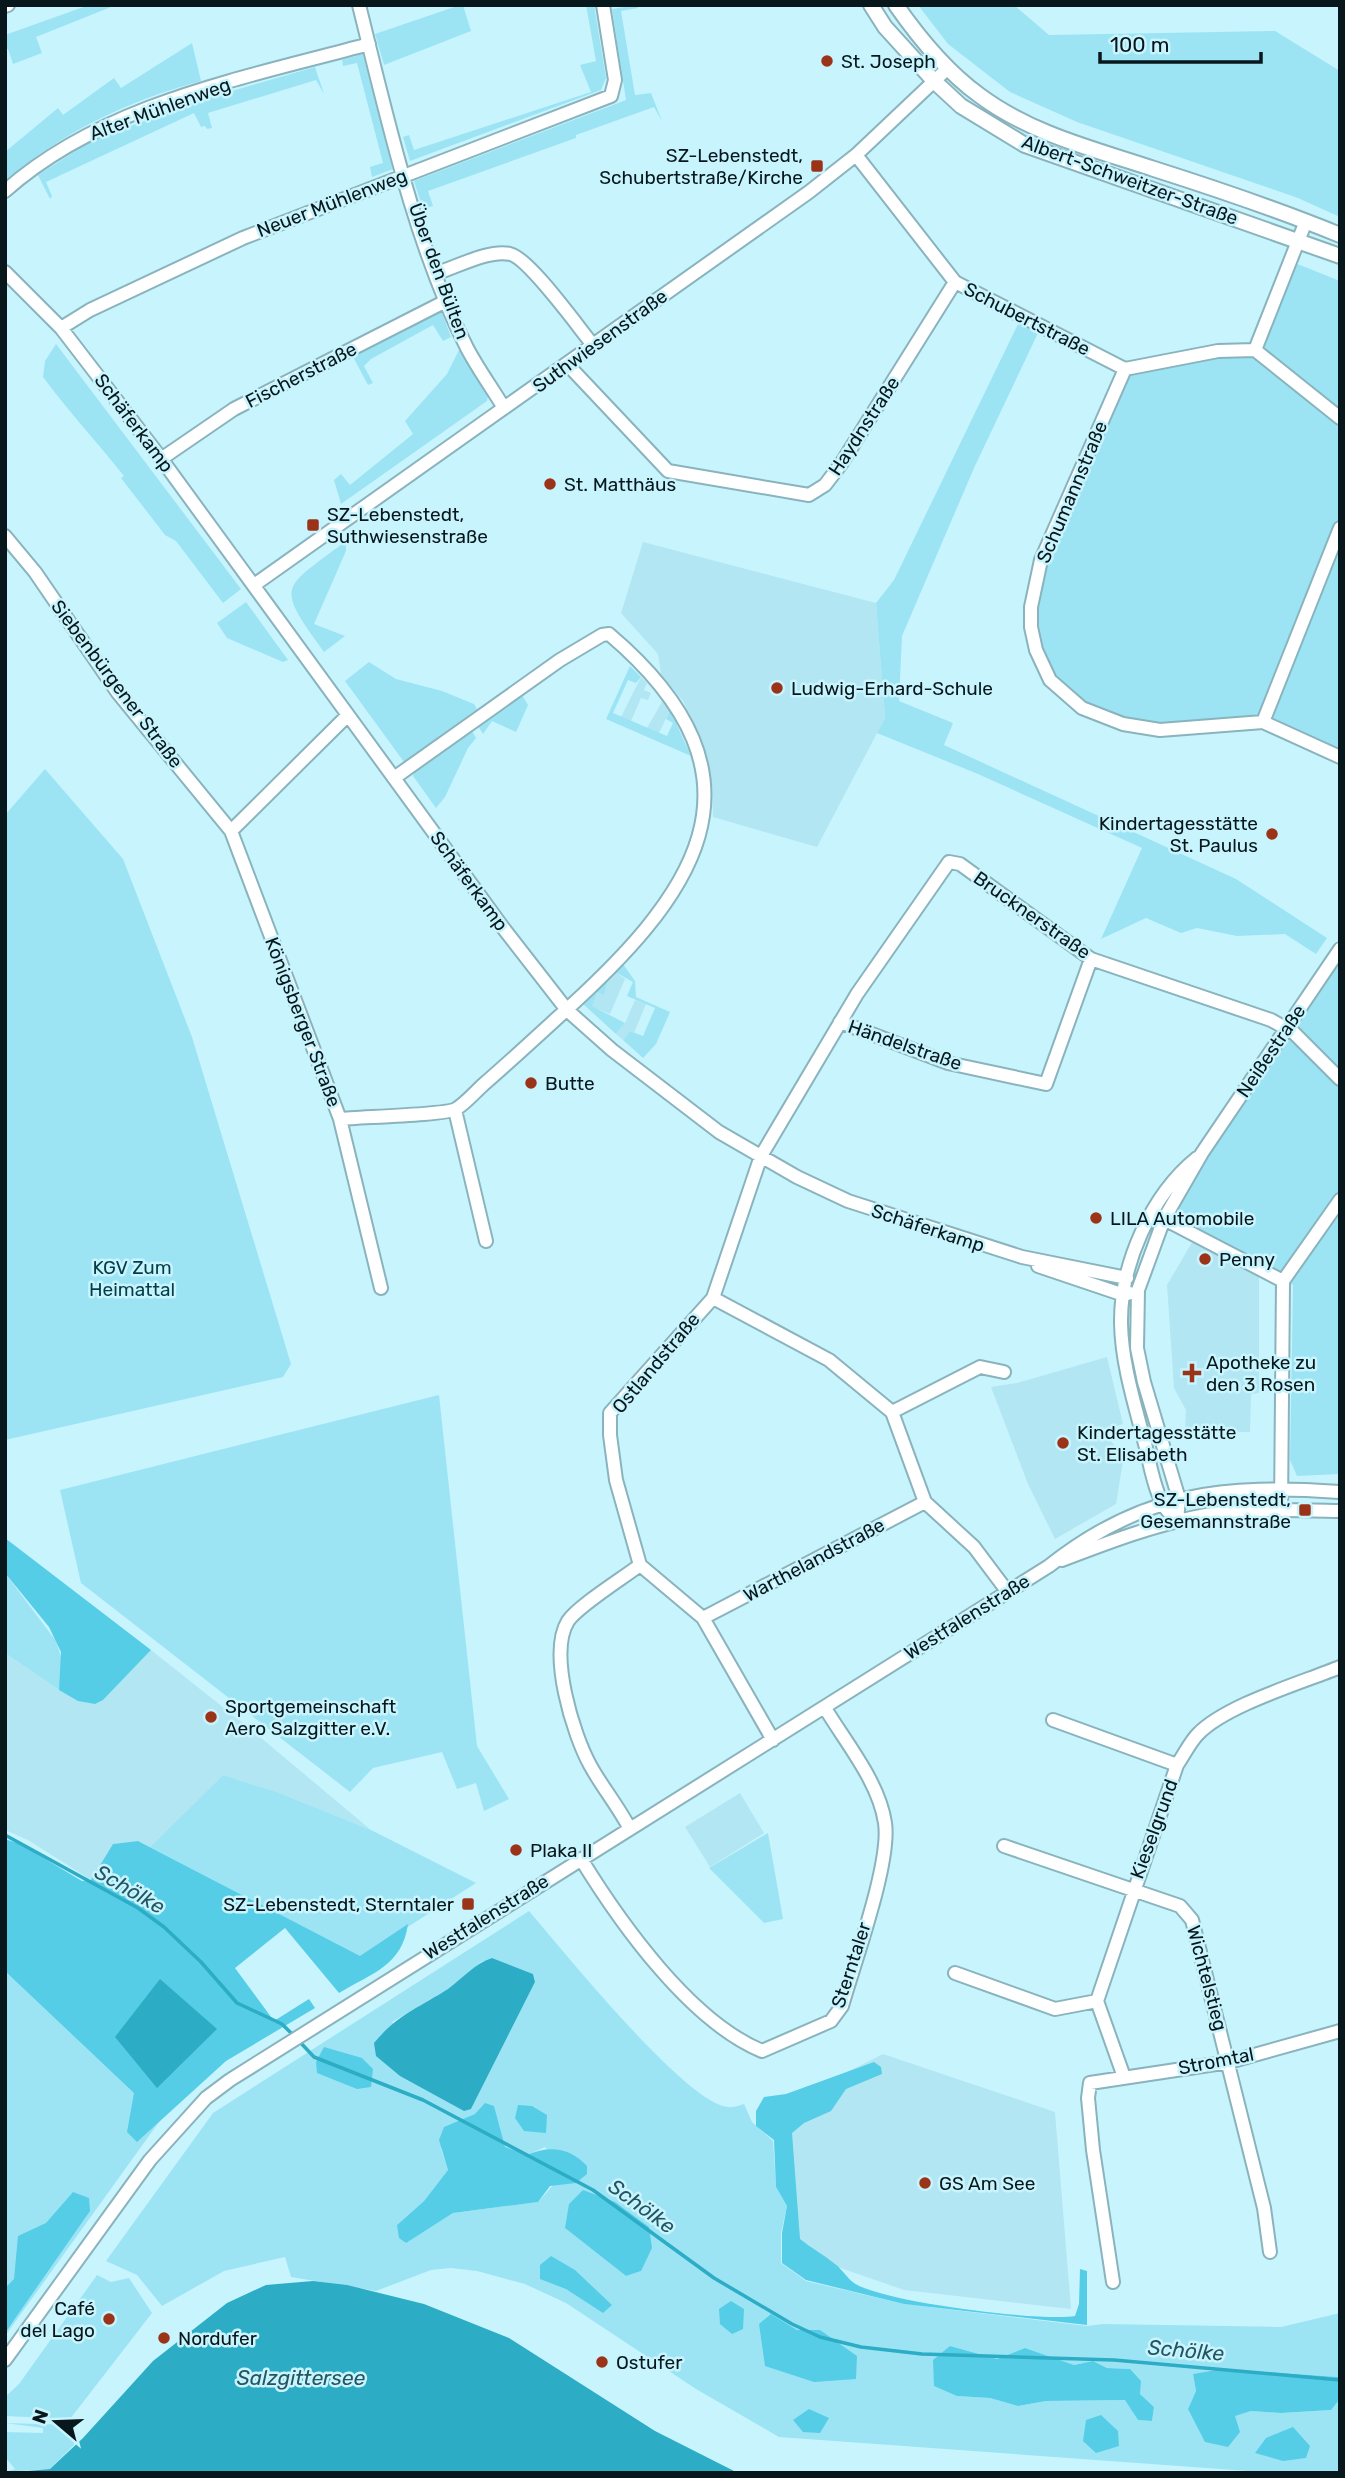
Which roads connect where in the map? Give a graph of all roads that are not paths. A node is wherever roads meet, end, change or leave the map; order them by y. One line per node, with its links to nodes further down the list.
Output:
1 (359, 5): 5 (street, Über den Bülten)
2 (603, 5): 9 (street, Neuer Mühlenweg)
3 (871, 5): 7 (main road, Albert-Schweitzer-Straße)
4 (896, 5): 6 (main road, Albert-Schweitzer-Straße)
5 (369, 44): 9 (street, Über den Bülten); 10 (street, Alter Mühlenweg)
6 (948, 68): 7 (street); 11 (main road, Albert-Schweitzer-Straße)
7 (935, 82): 8 (street, Suthwiesenstraße); 13 (main road, Albert-Schweitzer-Straße)
8 (856, 155): 17 (street, Schubertstraße); 20 (street, Suthwiesenstraße)
9 (404, 175): 16 (street, Über den Bülten); 19 (street, Neuer Mühlenweg)
10 (5, 191)
11 (1306, 222): 12 (main road, Albert-Schweitzer-Straße); 13 (street)
12 (1340, 235)
13 (1298, 239): 14 (main road, Albert-Schweitzer-Straße); 21 (street)
14 (1340, 256)
15 (5, 272): 19 (street, Schäferkamp)
16 (437, 274): 18 (street, Über den Bülten); 20 (street)
17 (955, 282): 22 (street, Haydnstraße); 23 (street, Schubertstraße)
18 (446, 301): 24 (street, Über den Bülten); 26 (street, Fischerstraße)
19 (61, 328): 26 (street, Schäferkamp)
20 (593, 345): 22 (street, Suthwiesenstraße)
21 (1255, 350): 23 (street); 25 (street)
22 (567, 364): 24 (street, Suthwiesenstraße)
23 (1125, 369): 31 (street, Schumannstraße)
24 (504, 408): 29 (street, Suthwiesenstraße)
25 (1340, 418)
26 (161, 459): 29 (street, Schäferkamp)
27 (1340, 528): 31 (street)
28 (5, 536): 34 (street, Siebenbürgener Straße)
29 (254, 585): 30 (street, Schäferkamp)
30 (348, 715): 33 (street, Schäferkamp); 34 (street)
31 (1263, 722): 32 (street, Schumannstraße)
32 (1340, 757)
33 (394, 778): 37 (street, Schäferkamp); 37 (street)
34 (230, 831): 42 (street, Königsberger Straße)
35 (1340, 949): 39 (street, Neißestraße)
36 (1091, 959): 38 (street, Händelstraße); 38 (street, Brucknerstraße); 39 (street, Brucknerstraße)
37 (567, 1010): 41 (street); 44 (street, Schäferkamp)
38 (840, 1022): 44 (street, Brucknerstraße)
39 (1286, 1028): 40 (street); 43 (street, Neißestraße)
40 (1340, 1079)
41 (455, 1110): 42 (street, Königsberger Straße); 47 (street)
42 (340, 1119): 51 (street)
43 (1202, 1153): 46 (street, Neißestraße); 49 (street, Neißestraße)
44 (761, 1156): 48 (street, Schäferkamp); 54 (street, Ostlandstraße)
45 (1340, 1200): 50 (street)
46 (1166, 1220): 50 (street); 52 (street, Neißestraße)
47 (486, 1241)
48 (1022, 1257): 49 (street, Schäferkamp); 53 (street, Schäferkamp)
49 (1127, 1278): 52 (street); 53 (street, Neißestraße)
50 (1283, 1281): 57 (street)
51 (381, 1288)
52 (1138, 1290): 53 (street); 59 (street, Neißestraße)
53 (1124, 1295): 61 (street, Neißestraße)
54 (713, 1298): 56 (street); 65 (street, Ostlandstraße)
55 (1004, 1372): 56 (street)
56 (892, 1412): 60 (street)
57 (1282, 1489): 58 (street, Westfalenstraße); 59 (street, Westfalenstraße); 62 (street)
58 (1340, 1492)
59 (1179, 1499): 61 (street, Westfalenstraße); 64 (street, Neißestraße)
60 (925, 1502): 67 (street); 68 (street, Warthelandstraße)
61 (1162, 1504): 64 (street, Neißestraße); 66 (street, Westfalenstraße)
62 (1281, 1509): 63 (street, Westfalenstraße); 64 (street, Westfalenstraße)
63 (1340, 1511)
64 (1177, 1521): 66 (street, Westfalenstraße)
65 (640, 1565): 68 (street); 74 (street)
66 (1049, 1566): 67 (street, Westfalenstraße)
67 (1007, 1591): 70 (street, Westfalenstraße)
68 (703, 1618): 72 (street)
69 (1340, 1667): 73 (street, Kieselgrund)
70 (825, 1708): 72 (street, Westfalenstraße); 76 (street, Sterntaler)
71 (1053, 1720): 73 (street)
72 (773, 1740): 74 (street, Westfalenstraße)
73 (1177, 1765): 77 (street, Kieselgrund)
74 (630, 1829): 76 (street, Westfalenstraße)
75 (1004, 1846): 77 (street, Wichtelstieg)
76 (581, 1859): 85 (street, Westfalenstraße)
77 (1133, 1889): 79 (street, Kieselgrund); 81 (street, Wichtelstieg)
78 (956, 1973): 79 (street)
79 (1097, 2000): 82 (street)
80 (1340, 2031): 81 (street, Stromtal)
81 (1229, 2062): 82 (street, Stromtal); 83 (street, Wichtelstieg)
82 (1124, 2077): 84 (street, Stromtal)
83 (1270, 2252)
84 (1113, 2282)
85 (5, 2360)

